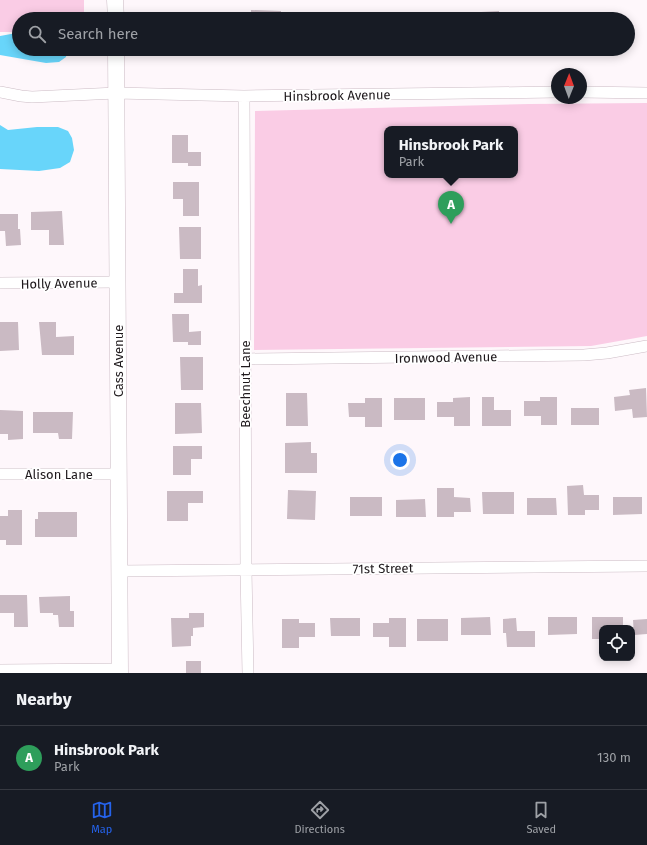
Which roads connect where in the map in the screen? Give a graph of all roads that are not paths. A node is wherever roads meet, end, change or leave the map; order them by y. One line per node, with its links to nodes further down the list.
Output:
1 (115, 0): 2 (main road)
2 (116, 12)
3 (116, 56): 8 (main road, Cass Avenue)
4 (0, 92): 8 (street, Hinsbrook Avenue)
5 (551, 92): 9 (street, Hinsbrook Avenue)
6 (587, 92): 7 (street)
7 (647, 93)
8 (116, 94): 9 (street, Hinsbrook Avenue); 10 (main road, Cass Avenue)
9 (244, 96): 13 (street, Beechnut Lane)
10 (117, 282): 11 (street, Holly Avenue); 15 (main road, Cass Avenue)
11 (0, 283)
12 (647, 346): 13 (street, Ironwood Avenue)
13 (245, 359): 17 (street, Beechnut Lane)
14 (0, 474): 15 (street, Alison Lane)
15 (118, 474): 18 (main road, Cass Avenue)
16 (647, 566): 17 (street, 71st Street)
17 (246, 570): 18 (street, 71st Street); 21 (street, Beechnut Lane)
18 (119, 571): 20 (main road, Cass Avenue)
19 (0, 670): 20 (street)
20 (120, 671)
21 (248, 673)

